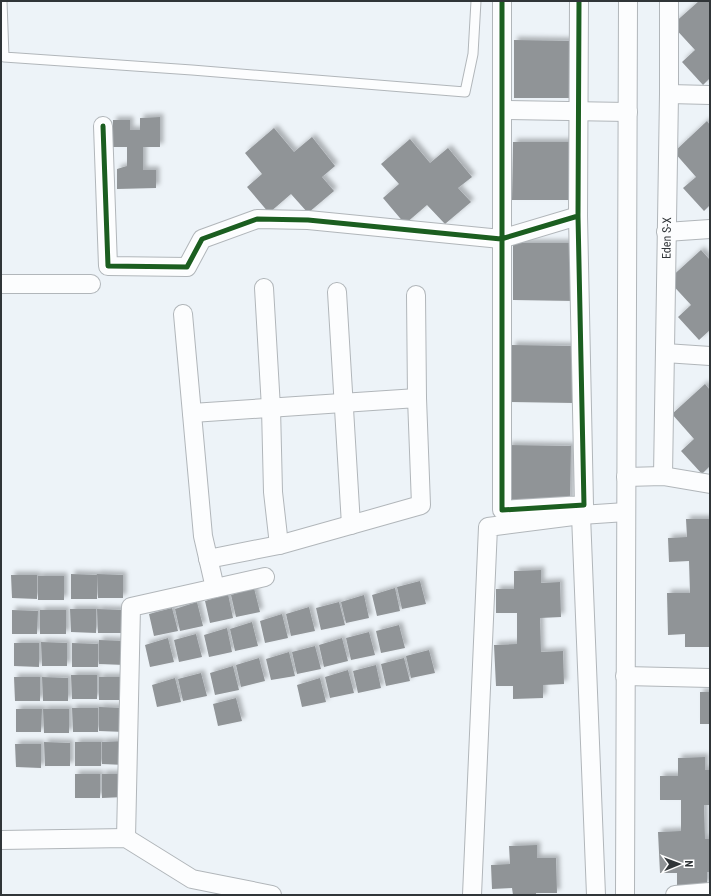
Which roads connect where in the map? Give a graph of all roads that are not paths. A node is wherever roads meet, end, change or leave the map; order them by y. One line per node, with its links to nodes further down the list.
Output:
1 (2, 1): 2 (lane)
2 (476, 1)
3 (502, 1): 9 (street)
4 (579, 1): 10 (street)
5 (628, 1): 11 (street)
6 (669, 1): 7 (street, Eden S-X)
7 (669, 94): 8 (street); 15 (street, Eden S-X)
8 (710, 95)
9 (503, 110): 10 (street); 16 (street)
10 (578, 110): 11 (street); 13 (street)
11 (628, 112): 30 (street)
12 (103, 126): 16 (street)
13 (578, 216): 16 (street); 16 (street)
14 (710, 229): 15 (street)
15 (666, 232): 23 (street, Eden S-X)
16 (501, 239)
17 (1, 284): 18 (street)
18 (91, 284)
19 (264, 288): 27 (street)
20 (337, 292): 26 (street)
21 (416, 294): 25 (street)
22 (183, 314): 28 (street)
23 (665, 353): 24 (street); 29 (street, Eden S-X)
24 (710, 356)
25 (418, 398): 26 (street); 34 (street)
26 (343, 404): 27 (street); 34 (street)
27 (271, 408): 28 (street); 35 (street)
28 (192, 413): 36 (street)
29 (663, 476): 30 (street); 31 (street)
30 (626, 477): 32 (street)
31 (710, 484)
32 (626, 512): 33 (street); 39 (street)
33 (581, 515): 45 (street); 46 (street)
34 (351, 525): 35 (street)
35 (279, 545): 36 (street)
36 (208, 559): 38 (street)
37 (265, 577): 38 (street)
38 (214, 588): 41 (street)
39 (625, 676): 40 (street); 47 (street)
40 (710, 678)
41 (126, 838): 42 (street); 44 (street)
42 (1, 840)
43 (710, 892): 48 (street)
44 (272, 895)
45 (472, 895)
46 (596, 895)
47 (625, 895)
48 (675, 895)

